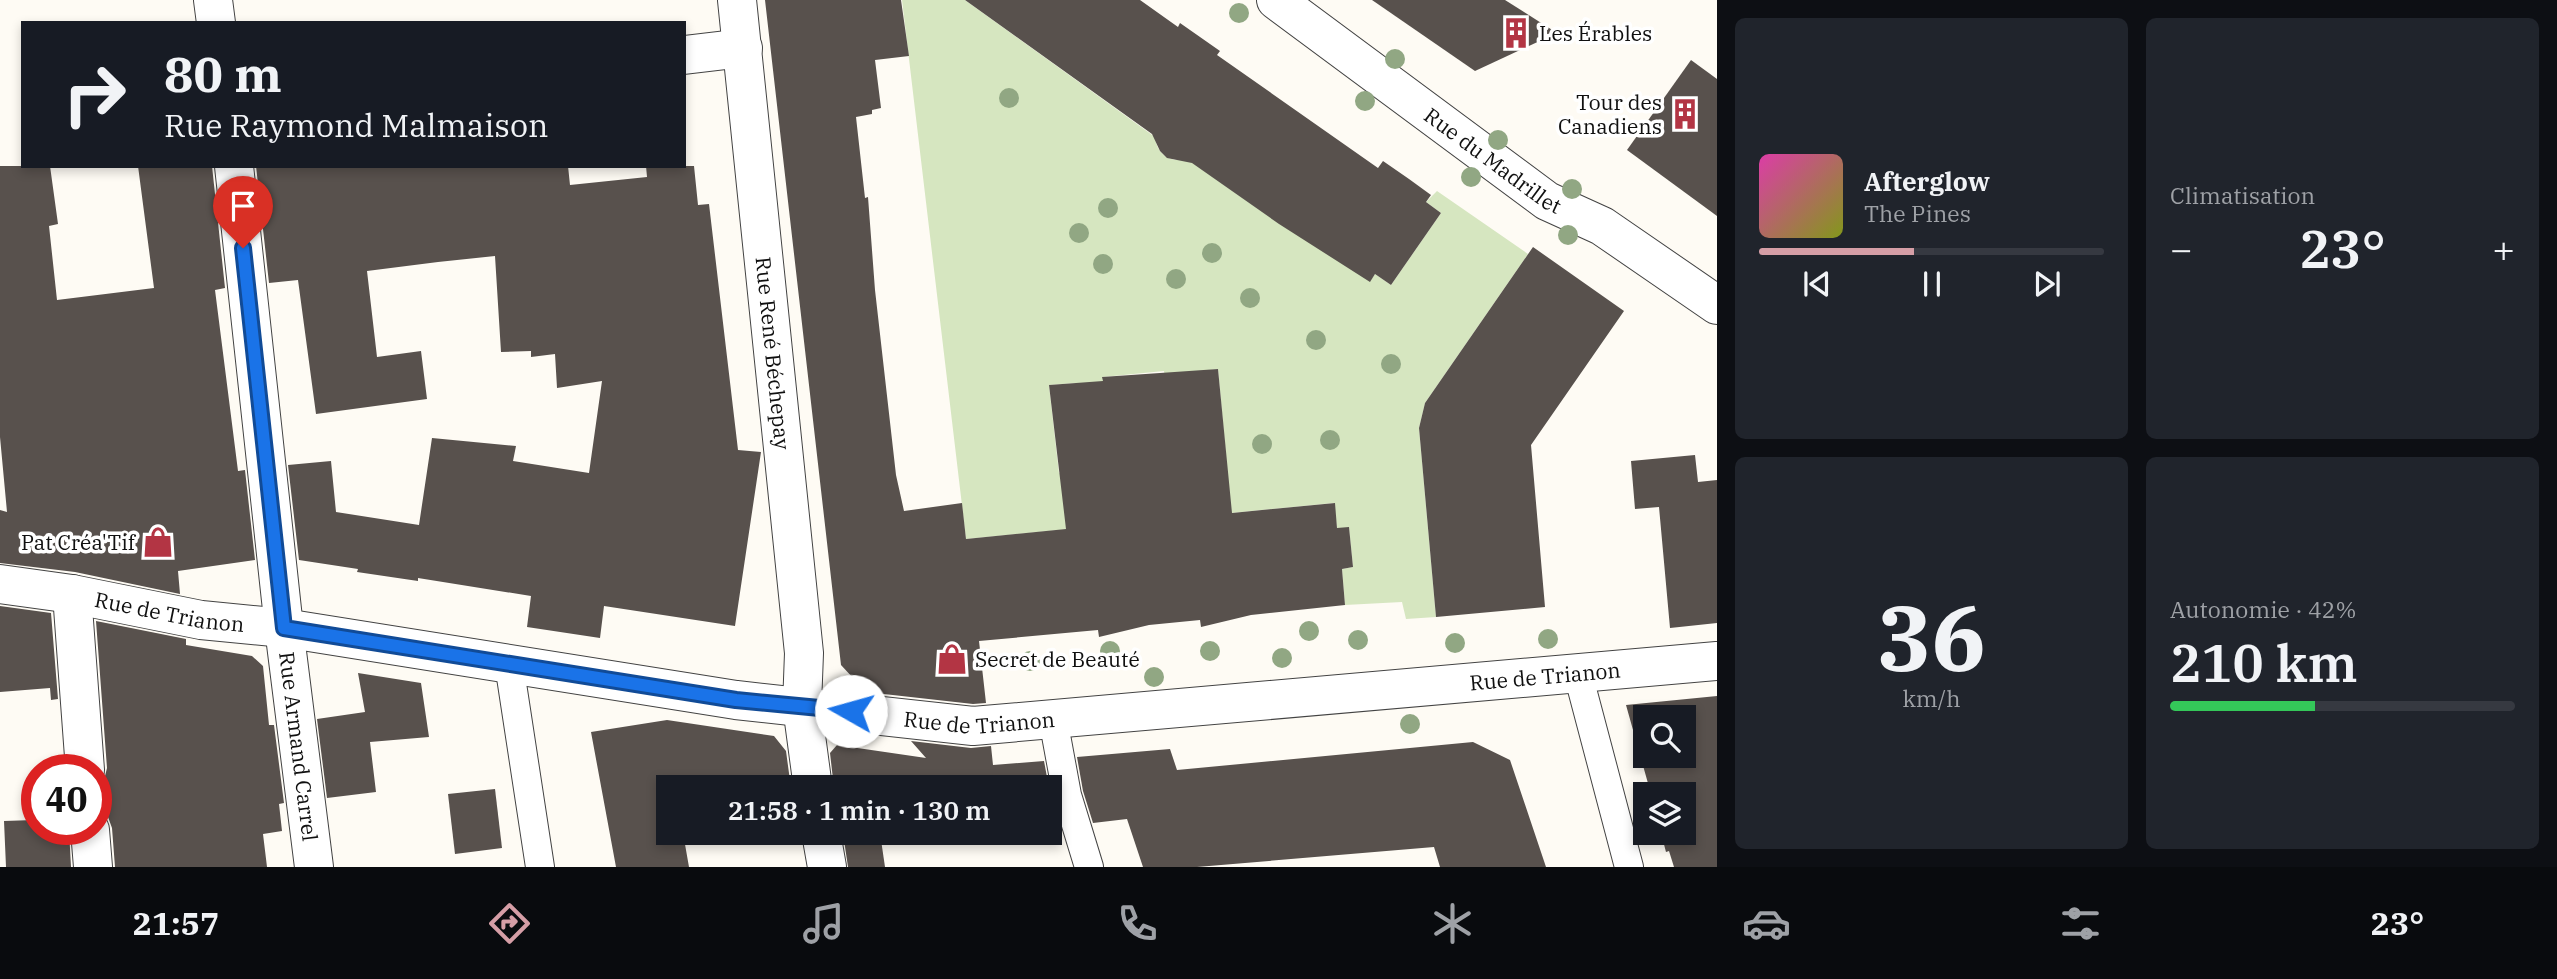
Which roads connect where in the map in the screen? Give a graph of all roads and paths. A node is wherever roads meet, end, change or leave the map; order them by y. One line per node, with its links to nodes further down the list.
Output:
1 (213, 0): 4 (street)
2 (737, 0): 5 (street, Rue René Béchepay)
3 (1276, 0): 8 (street, Rue du Madrillet)
4 (216, 21)
5 (743, 48): 6 (street); 15 (street, Rue René Béchepay)
6 (686, 55)
7 (234, 168): 11 (street, Rue Armand Carrel)
8 (1717, 305)
9 (0, 584): 10 (street, Rue de Trianon)
10 (72, 593): 11 (street, Rue de Trianon); 17 (street)
11 (284, 628): 13 (street, Rue de Trianon); 22 (street, Rue Armand Carrel)
12 (1717, 661): 14 (street, Rue de Trianon)
13 (509, 664): 15 (street, Rue de Trianon); 23 (lane)
14 (1578, 674): 16 (street, Rue de Trianon); 26 (lane)
15 (802, 706): 16 (street, Rue de Trianon); 18 (street, Rue René Béchepay)
16 (1053, 719): 25 (lane)
17 (84, 754)
18 (811, 775)
19 (91, 845): 21 (street)
20 (823, 845): 24 (street)
21 (93, 867)
22 (314, 867)
23 (540, 867)
24 (827, 867)
25 (1089, 867)
26 (1629, 867)

